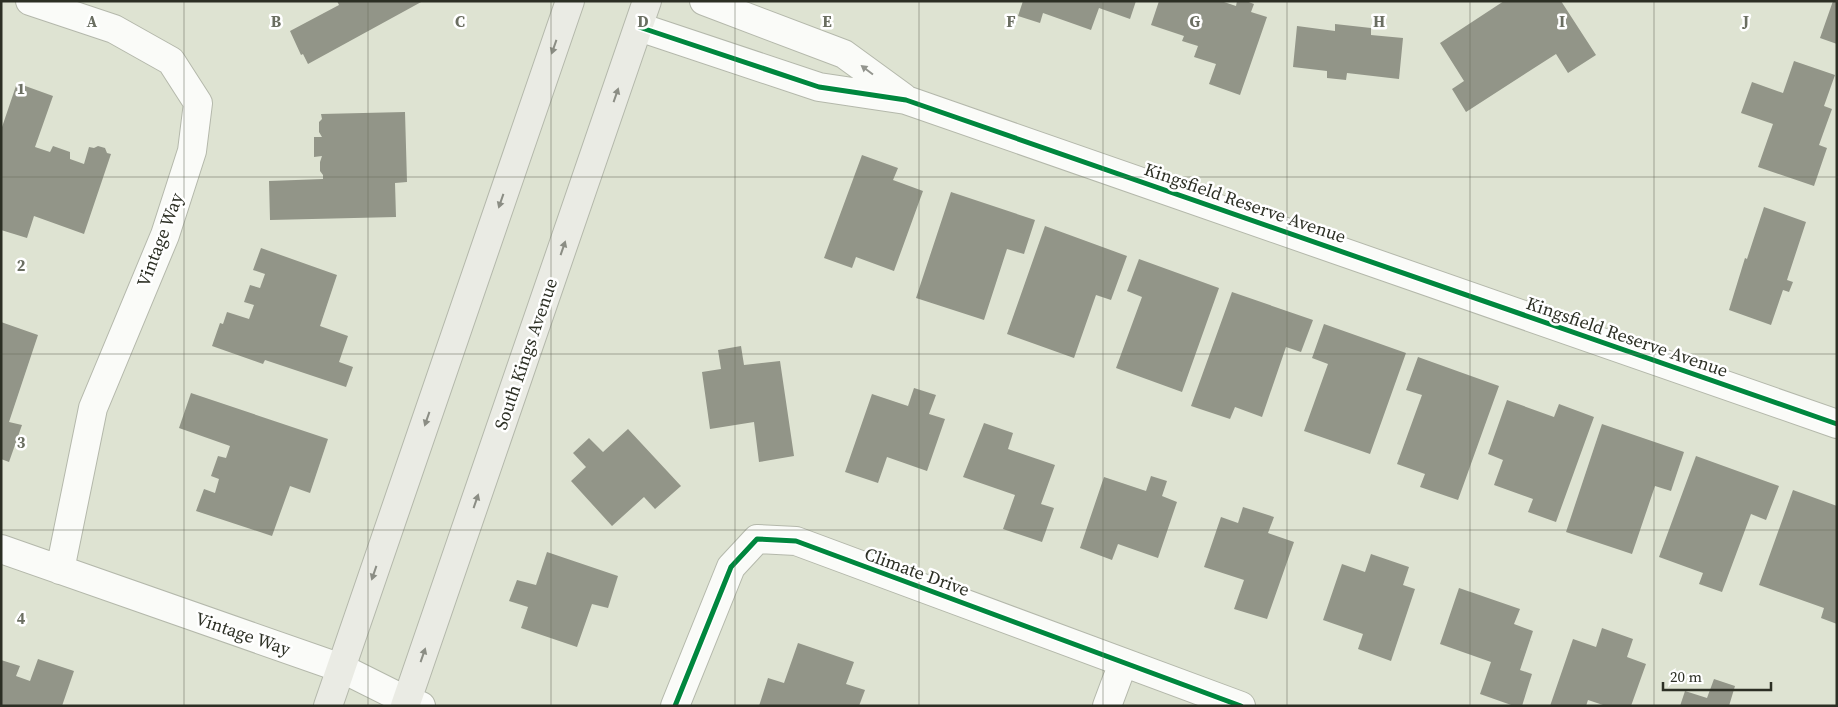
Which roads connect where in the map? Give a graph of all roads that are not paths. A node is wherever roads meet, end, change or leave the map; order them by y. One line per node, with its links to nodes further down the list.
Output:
1 (30, 1): 9 (street, Vintage Way)
2 (570, 1): 11 (main road, one-way to 11)
3 (647, 1): 5 (main road, South Kings Avenue)
4 (704, 1): 6 (street, Kingsfield Reserve Avenue, one-way to 4)
5 (639, 27): 6 (street, Kingsfield Reserve Avenue); 12 (main road, South Kings Avenue, one-way to 5)
6 (906, 100): 7 (street, Kingsfield Reserve Avenue)
7 (1837, 424)
8 (1, 549): 9 (street, Vintage Way)
9 (60, 570): 11 (street, Vintage Way)
10 (1123, 663): 14 (street, Climate Drive); 15 (street); 16 (street, Climate Drive)
11 (342, 668): 12 (street); 13 (main road)
12 (411, 704)
13 (328, 706)
14 (676, 706)
15 (1107, 706)
16 (1242, 706)

